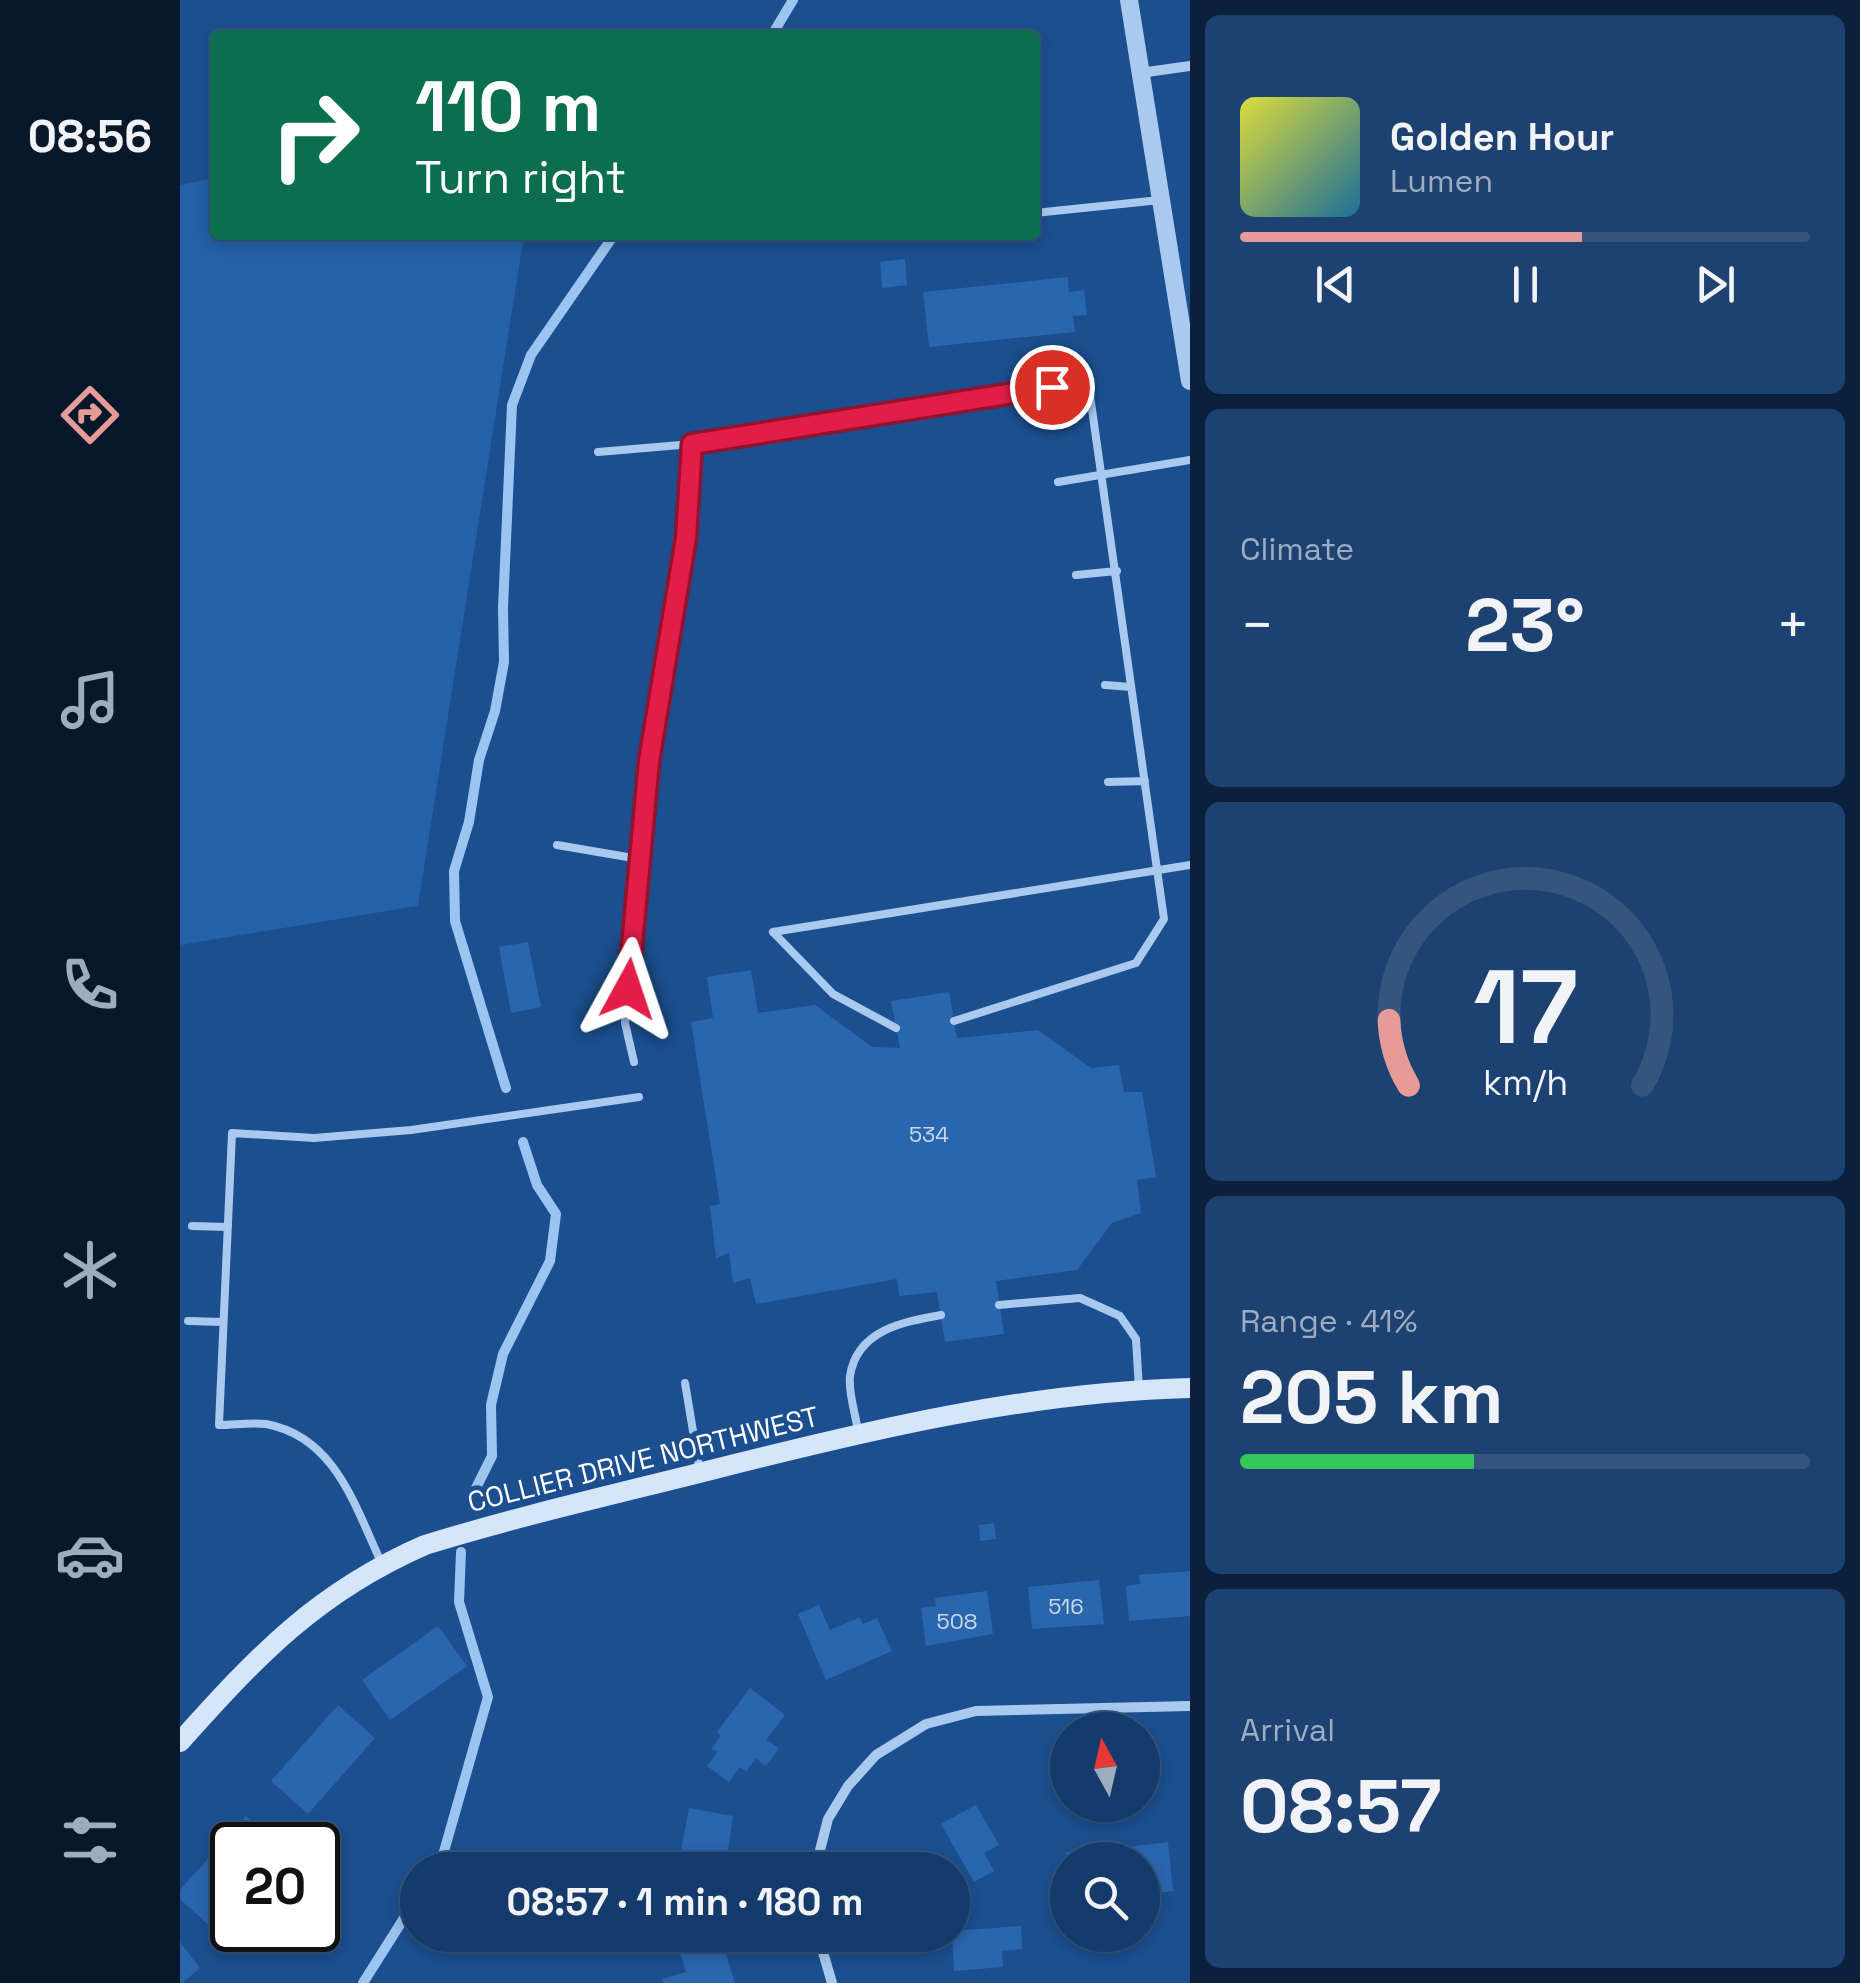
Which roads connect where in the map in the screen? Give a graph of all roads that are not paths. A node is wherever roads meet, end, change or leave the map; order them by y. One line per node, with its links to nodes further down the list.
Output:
1 (1130, 0): 3 (street)
2 (1190, 66): 3 (street)
3 (1140, 73): 4 (street)
4 (1160, 200): 5 (lane); 6 (street)
5 (1040, 213)
6 (1190, 381)
7 (692, 444): 8 (lane); 10 (lane); 19 (lane)
8 (598, 452)
9 (1190, 460): 10 (lane)
10 (1103, 476): 11 (lane); 12 (lane)
11 (1058, 482)
12 (1116, 571): 13 (lane); 15 (lane)
13 (1076, 576)
14 (1105, 685): 15 (lane)
15 (1130, 687): 16 (lane)
16 (1145, 781): 17 (lane); 21 (lane)
17 (1108, 782)
18 (557, 845): 19 (lane)
19 (639, 859): 24 (lane)
20 (1190, 865): 21 (lane)
21 (1159, 870): 22 (lane); 23 (lane)
22 (954, 1021)
23 (896, 1028)
24 (634, 1062)
25 (639, 1097): 27 (lane)
26 (192, 1226): 27 (lane)
27 (228, 1227): 31 (lane)
28 (1000, 1304): 34 (lane)
29 (941, 1314): 35 (lane)
30 (188, 1321): 31 (lane)
31 (224, 1322): 37 (lane)
32 (685, 1383): 36 (lane)
33 (1190, 1388): 34 (main road, COLLIER DRIVE NORTHWEST)
34 (1139, 1390): 35 (main road, COLLIER DRIVE NORTHWEST)
35 (859, 1433): 36 (main road, COLLIER DRIVE NORTHWEST)
36 (700, 1472): 37 (main road, COLLIER DRIVE NORTHWEST)
37 (382, 1564): 39 (main road, COLLIER DRIVE NORTHWEST)
38 (1190, 1706): 40 (street)
39 (180, 1742)
40 (819, 1852)
41 (823, 1952): 42 (street)
42 (832, 1983)

